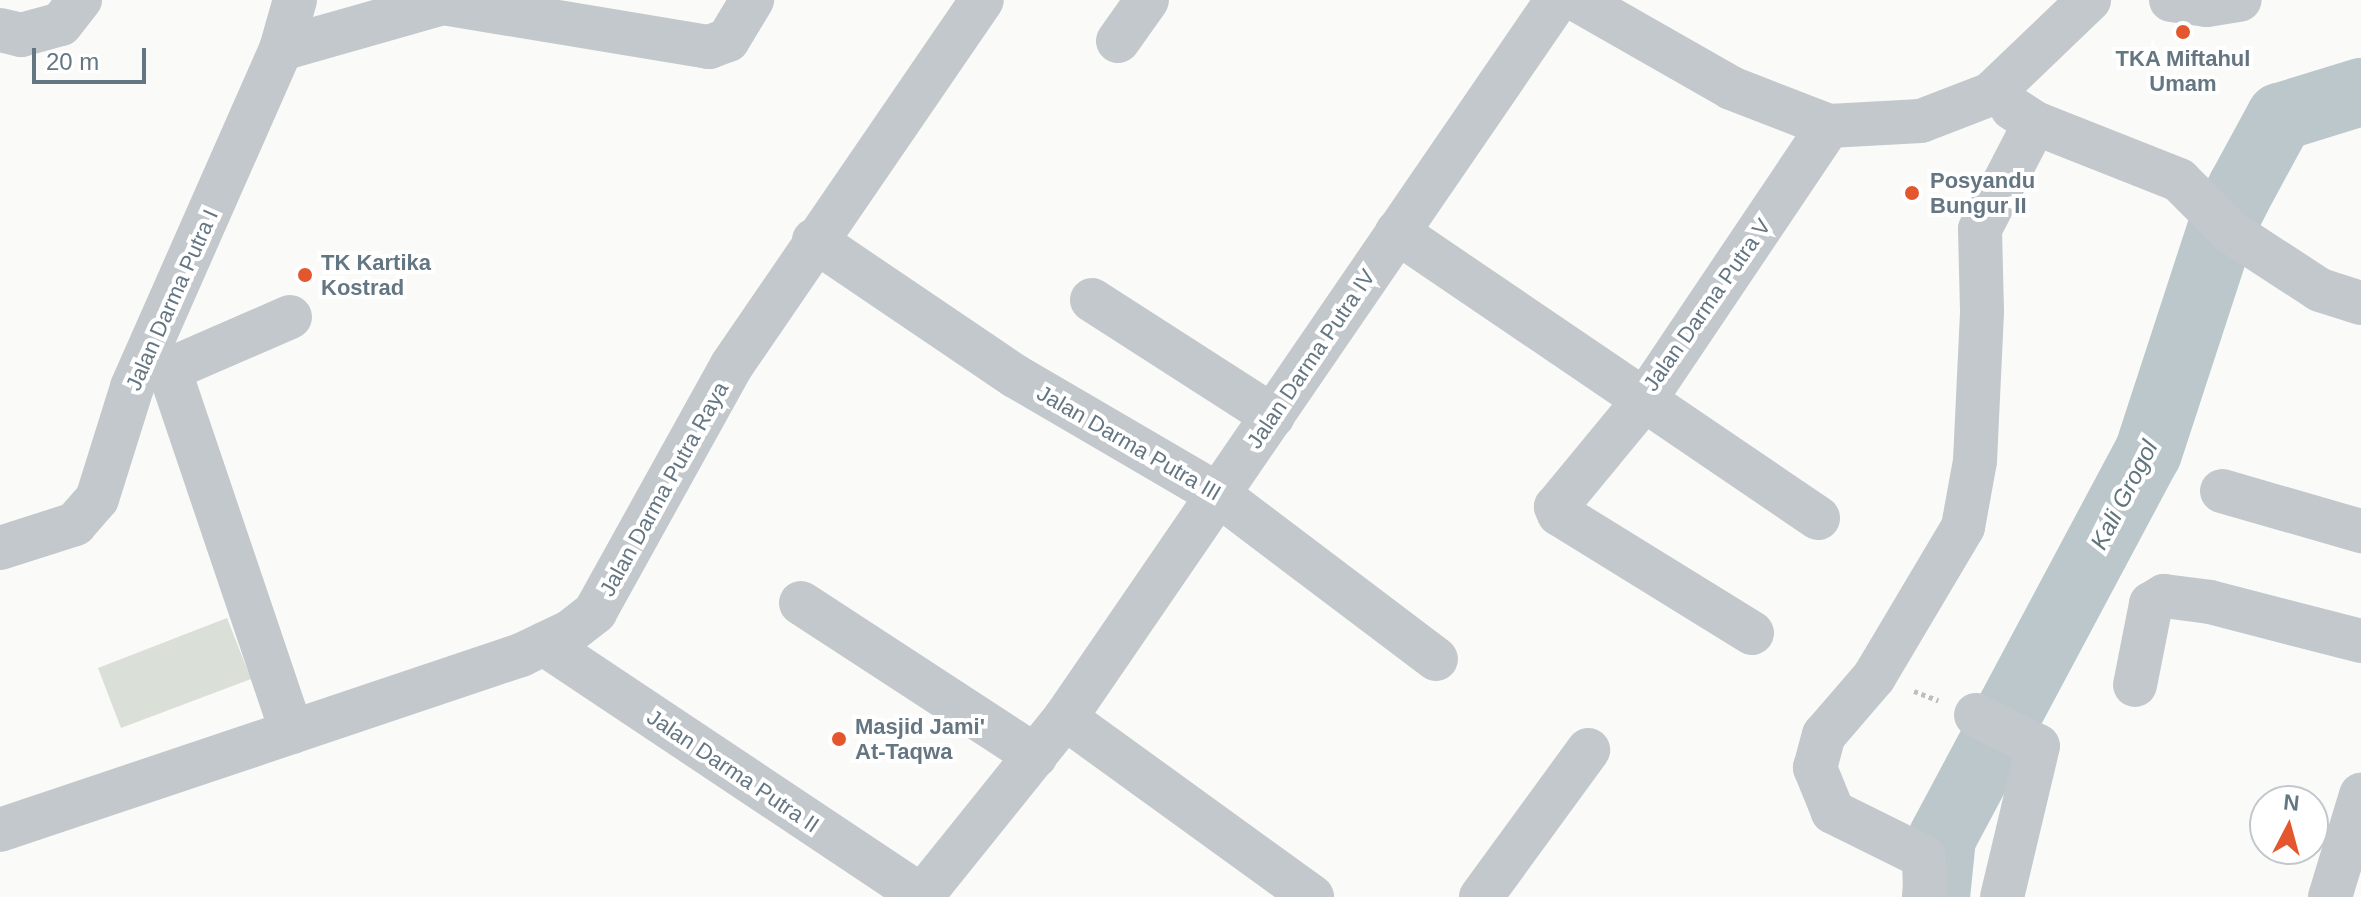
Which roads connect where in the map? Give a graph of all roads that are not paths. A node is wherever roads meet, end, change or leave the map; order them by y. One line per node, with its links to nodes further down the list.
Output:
1 (80, 0): 11 (street)
2 (295, 0): 13 (street, Jalan Darma Putra I)
3 (752, 0): 13 (street)
4 (982, 0): 18 (street, Jalan Darma Putra Raya)
5 (1147, 0): 12 (street)
6 (1557, 0): 17 (street, Jalan Darma Putra IV)
7 (1577, 0): 16 (street)
8 (2089, 0): 14 (street)
9 (2171, 0): 10 (street)
10 (2240, 0)
11 (0, 30)
12 (1118, 41)
13 (281, 49): 28 (street, Jalan Darma Putra I)
14 (1991, 94): 15 (street); 16 (street)
15 (2035, 123): 20 (street); 45 (street)
16 (1829, 126): 22 (street, Jalan Darma Putra V)
17 (1397, 232): 22 (street, Jalan Darma Putra V); 23 (street, Jalan Darma Putra IV)
18 (814, 240): 25 (street, Jalan Darma Putra III); 32 (street, Jalan Darma Putra Raya)
19 (1092, 300): 23 (street)
20 (2361, 303)
21 (290, 317): 37 (street)
22 (1646, 398): 26 (street); 30 (street)
23 (1273, 416): 25 (street, Jalan Darma Putra IV)
24 (2222, 491): 27 (street)
25 (1219, 495): 33 (street, Jalan Darma Putra III); 36 (street, Jalan Darma Putra IV)
26 (1818, 518)
27 (2361, 531)
28 (0, 548)
29 (801, 603): 39 (street)
30 (1752, 633)
31 (2361, 641): 34 (street)
32 (544, 644): 37 (street, Jalan Darma Putra Raya); 42 (street, Jalan Darma Putra II)
33 (1436, 659)
34 (2135, 685)
35 (1976, 715): 46 (street)
36 (1065, 718): 39 (street, Jalan Darma Putra IV); 43 (street)
37 (292, 732): 41 (street, Jalan Darma Putra Raya)
38 (1588, 750): 44 (street)
39 (1036, 756): 42 (street, Jalan Darma Putra IV)
40 (2361, 795): 47 (street)
41 (0, 830)
42 (922, 897)
43 (1312, 897)
44 (1481, 897)
45 (1925, 897)
46 (2002, 897)
47 (2330, 897)

